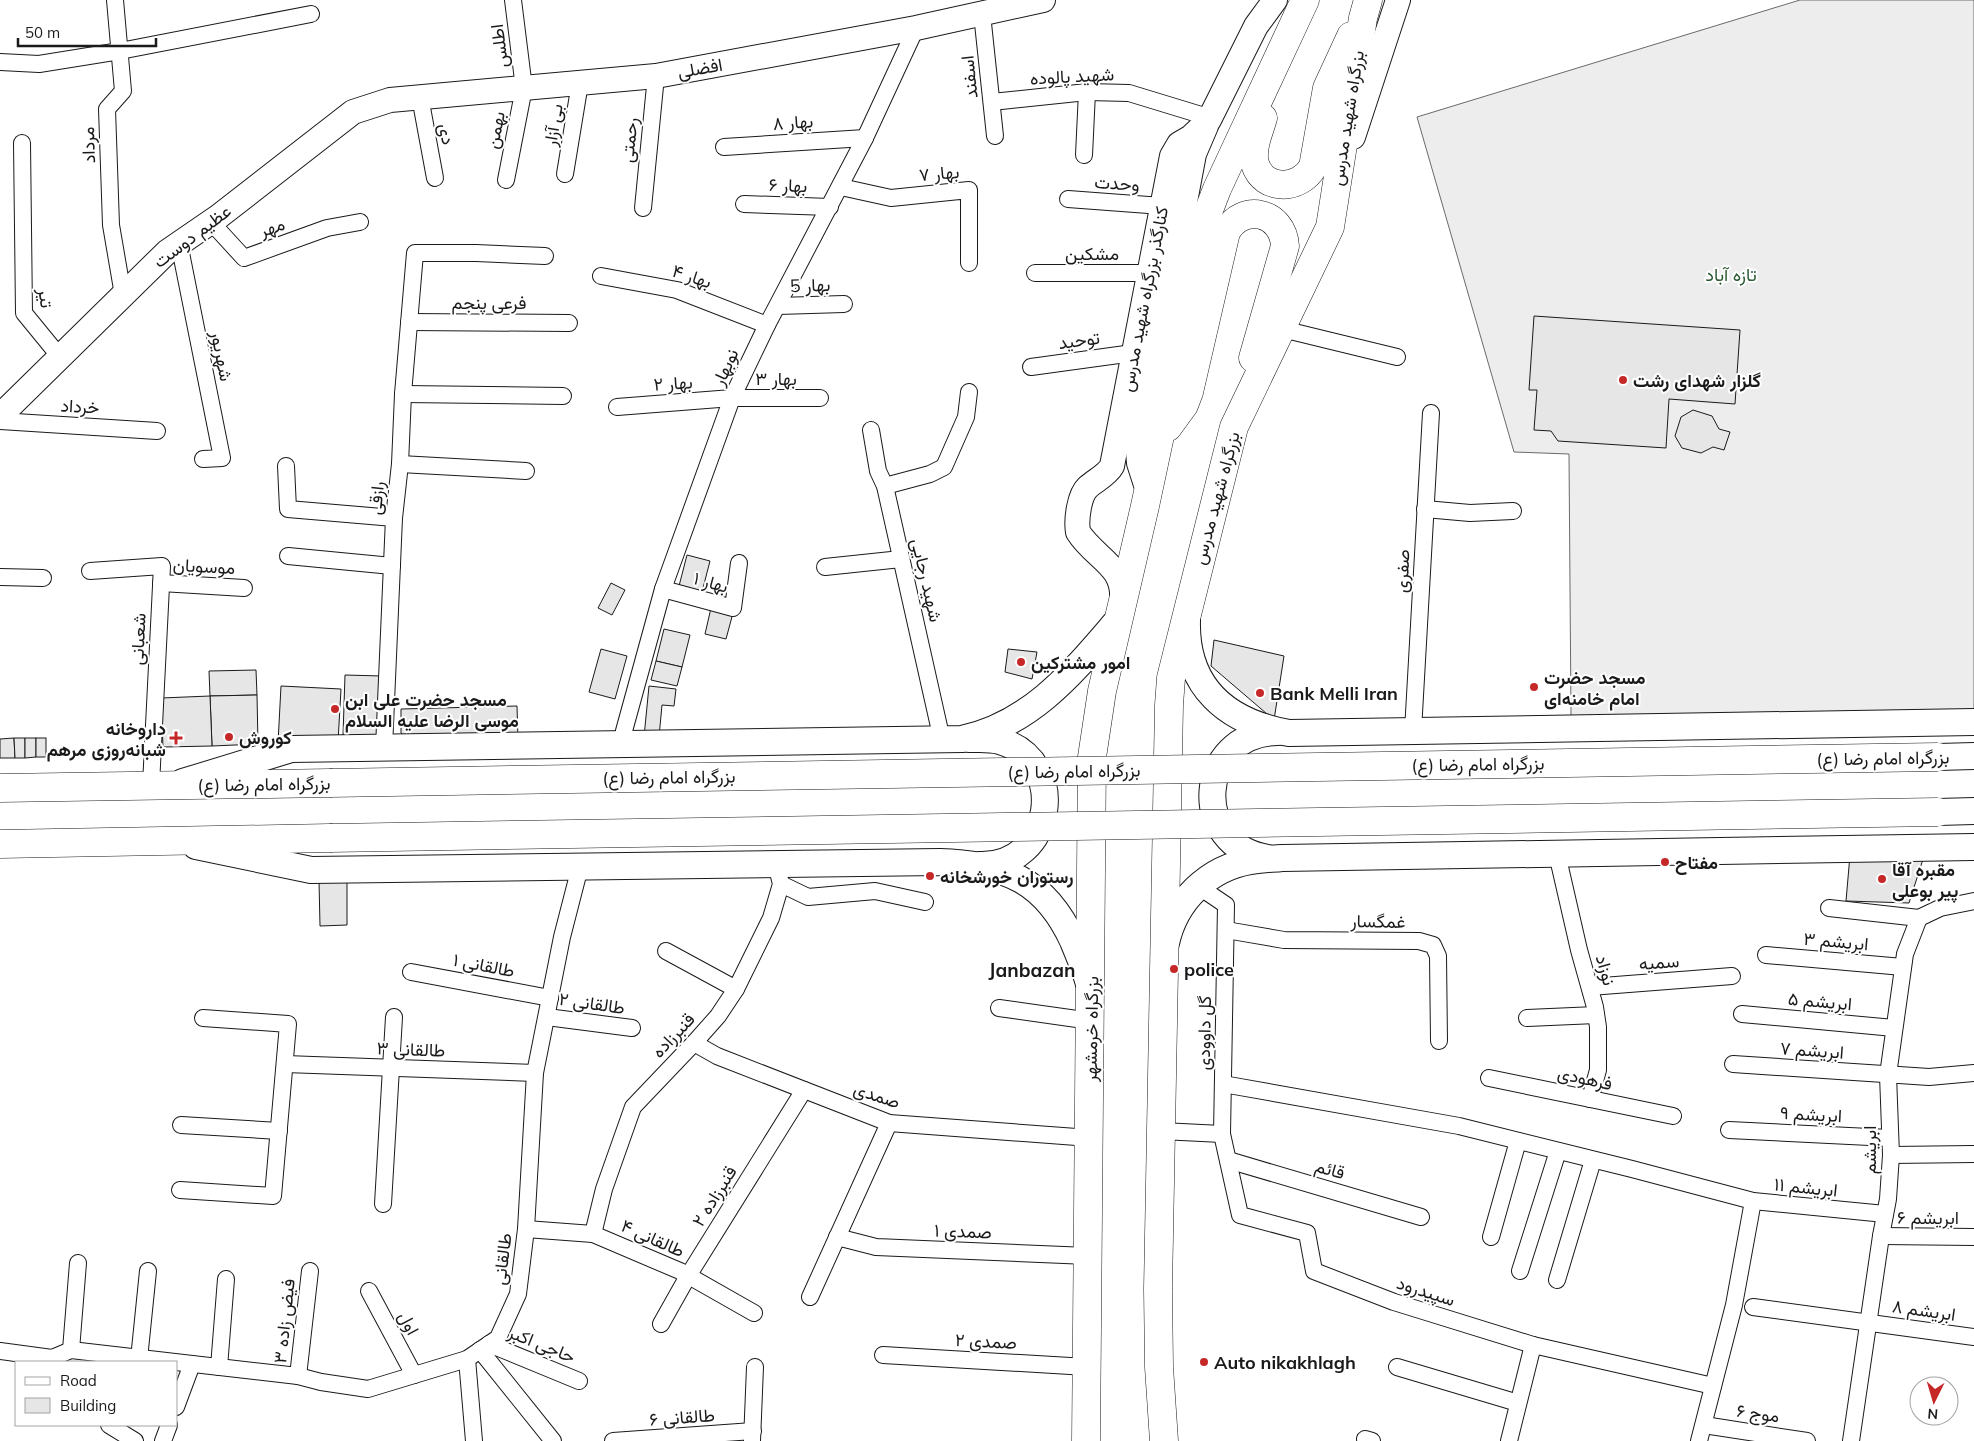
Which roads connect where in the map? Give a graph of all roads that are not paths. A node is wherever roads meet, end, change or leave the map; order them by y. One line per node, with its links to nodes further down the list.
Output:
1 (115, 0): 14 (street, مرداد)
2 (514, 0): 18 (street, اطلس)
3 (1043, 0): 10 (street, افضلی)
4 (1266, 0): 11 (street)
5 (1275, 0): 11 (street, کنارگذر بزرگراه شهید مدرس)
6 (1305, 0): 13 (highway)
7 (1398, 0): 33 (street)
8 (1367, 2): 13 (highway); 33 (highway, بزرگراه شهید مدرس)
9 (311, 14): 14 (street)
10 (982, 14): 12 (street, افضلی); 21 (street, اسفند)
11 (1256, 26): 23 (street, کنارگذر بزرگراه شهید مدرس)
12 (916, 28): 16 (street, افضلی); 25 (street, نوبهار)
13 (1285, 44): 69 (highway)
14 (120, 51): 15 (street); 47 (street, مرداد)
15 (0, 62)
16 (656, 76): 17 (street, افضلی); 38 (street, رحمتی)
17 (580, 83): 18 (street, افضلی); 29 (street, بی آزار)
18 (524, 88): 20 (street, افضلی); 31 (street, بهمن)
19 (1086, 92): 21 (street, شهید پالوده); 23 (street, شهید پالوده); 28 (street)
20 (420, 97): 22 (street, افضلی); 30 (street, دی)
21 (992, 102): 24 (street, اسفند)
22 (353, 112): 39 (street, عظیم دوست)
23 (1211, 118): 36 (street, کنارگذر بزرگراه شهید مدرس); 76 (street)
24 (995, 136)
25 (865, 138): 27 (street, بهار ۸); 32 (street, نوبهار)
26 (22, 143): 55 (street, تیر)
27 (724, 147)
28 (1084, 155)
29 (565, 174)
30 (435, 178)
31 (506, 180)
32 (841, 187): 37 (street, نوبهار); 43 (street, بهار ۷)
33 (1335, 193): 53 (highway, بزرگراه شهید مدرس)
34 (1068, 199): 36 (street, وحدت)
35 (744, 204): 37 (street, بهار ۶)
36 (1162, 206): 45 (street, کنارگذر بزرگراه شهید مدرس)
37 (830, 207): 49 (street, نوبهار)
38 (643, 208)
39 (210, 222): 40 (street, مهر); 41 (street, عظیم دوست)
40 (360, 222)
41 (179, 243): 47 (street, عظیم دوست); 71 (street, شهریور)
42 (545, 256): 50 (street, رازقی)
43 (969, 263)
44 (1035, 273): 45 (street, مشکین)
45 (1149, 273): 54 (street, کنارگذر بزرگراه شهید مدرس)
46 (601, 276): 52 (street, بهار ۴)
47 (123, 295): 55 (street, عظیم دوست)
48 (844, 304): 49 (street, بهار 5)
49 (778, 306): 52 (street, نوبهار)
50 (409, 322): 51 (street, فرعی پنجم); 59 (street, رازقی)
51 (569, 323)
52 (767, 325): 61 (street, نوبهار)
53 (1282, 329): 56 (street); 70 (highway, بزرگراه شهید مدرس)
54 (1134, 353): 57 (street, توحید); 92 (street, کنارگذر بزرگراه شهید مدرس)
55 (60, 357): 65 (street, عظیم دوست)
56 (1397, 357)
57 (1031, 367)
58 (969, 392): 75 (street)
59 (403, 394): 60 (street); 72 (street, رازقی)
60 (563, 396)
61 (732, 398): 62 (street, بهار ۳); 63 (street, بهار ۲); 90 (street, نوبهار)
62 (820, 398)
63 (617, 407)
64 (1431, 413): 77 (street, صفری)
65 (0, 416)
66 (0, 421): 68 (street, خرداد)
67 (871, 430): 75 (street, شهید رجایی)
68 (157, 431)
69 (1159, 441): 70 (highway); 76 (highway)
70 (1229, 441): 91 (highway, بزرگراه شهید مدرس)
71 (202, 459)
72 (400, 464): 74 (street); 79 (street, رازقی)
73 (286, 466): 79 (street)
74 (526, 471)
75 (885, 486): 81 (street, شهید رجایی)
76 (1148, 491): 92 (highway)
77 (1426, 509): 78 (street); 94 (street, صفری)
78 (1513, 511)
79 (394, 518): 83 (street, رازقی)
80 (288, 556): 83 (street)
81 (901, 558): 84 (street); 96 (street, شهید رجایی)
82 (739, 563): 90 (street, بهار ۱)
83 (392, 566): 98 (street, رازقی)
84 (825, 567)
85 (90, 571): 88 (street, شعبانی)
86 (0, 577): 87 (street)
87 (43, 578)
88 (161, 583): 89 (street, موسویان); 101 (street, شعبانی)
89 (244, 588)
90 (663, 590): 97 (street, نوبهار)
91 (1191, 597): 95 (main road); 121 (highway, بزرگراه شهید مدرس)
92 (1120, 611): 96 (main road, بزرگراه امام رضا (ع)); 129 (highway, بزرگراه خرمشهر)
93 (1974, 722): 94 (main road, بزرگراه امام رضا (ع))
94 (1413, 731): 95 (main road, بزرگراه امام رضا (ع))
95 (1286, 733): 109 (main road)
96 (949, 740): 97 (main road, بزرگراه امام رضا (ع)); 110 (main road)
97 (623, 744): 98 (main road, بزرگراه امام رضا (ع))
98 (384, 748): 101 (main road, بزرگراه امام رضا (ع))
99 (1974, 756): 100 (main road, بزرگراه امام رضا (ع))
100 (1938, 757): 101 (highway, بزرگراه امام رضا (ع), bridge)
101 (162, 785): 102 (highway, بزرگراه امام رضا (ع))
102 (0, 788)
103 (1974, 811): 104 (main road)
104 (1938, 812): 105 (highway, bridge)
105 (174, 841): 106 (highway); 111 (main road)
106 (0, 844)
107 (1974, 847): 108 (main road)
108 (1558, 854): 109 (main road); 125 (street, نوزاد)
109 (1280, 858): 113 (main road)
110 (970, 864): 112 (main road); 129 (main road)
111 (580, 867): 112 (main road); 127 (street, طالقانی)
112 (778, 874): 115 (street); 126 (street, قنبرزاده)
113 (1198, 886): 118 (street, گل داوودی); 121 (main road)
114 (1974, 901): 117 (street)
115 (925, 902)
116 (1829, 908): 117 (street)
117 (1919, 918): 122 (street, ابریشم)
118 (1226, 930): 138 (street, غمگسار); 147 (street, گل داوودی)
119 (666, 951): 126 (street)
120 (1766, 955): 122 (street, ابریشم ۳)
121 (1164, 957): 155 (highway)
122 (1903, 967): 137 (street, ابریشم)
123 (411, 972): 127 (street, طالقانی ۱)
124 (1732, 976): 125 (street, سمیه)
125 (1590, 987): 131 (street, نوزاد)
126 (736, 989): 139 (street, قنبرزاده)
127 (550, 998): 133 (street, طالقانی)
128 (999, 1008): 129 (street)
129 (1091, 1008): 157 (highway, بزرگراه خرمشهر)
130 (1742, 1014): 137 (street, ابریشم ۵)
131 (1596, 1015): 135 (street); 149 (street, نوزاد)
132 (394, 1017): 142 (street)
133 (547, 1017): 136 (street, طالقانی ۲); 143 (street, طالقانی)
134 (203, 1018): 140 (street)
135 (1527, 1018)
136 (632, 1028)
137 (1894, 1028): 145 (street, ابریشم)
138 (1439, 1041)
139 (694, 1043): 148 (street, صمدی); 171 (street, قنبرزاده)
140 (285, 1064): 142 (street, طالقانی ۳); 154 (street)
141 (1733, 1064): 145 (street, ابریشم ۷)
142 (392, 1069): 143 (street, طالقانی ۳); 167 (street)
143 (535, 1073): 170 (street, طالقانی)
144 (1974, 1074): 145 (street, ابریشم ۷)
145 (1888, 1075): 158 (street, ابریشم)
146 (1489, 1078): 149 (street, فرهودی)
147 (1223, 1084): 156 (street, گل داوودی); 159 (street)
148 (804, 1090): 151 (street, صمدی); 181 (street, قنبرزاده ۲)
149 (1590, 1099): 150 (street, فرهودی)
150 (1673, 1116)
151 (889, 1123): 157 (street, صمدی); 173 (street)
152 (181, 1124): 154 (street)
153 (1729, 1130): 158 (street, ابریشم ۹)
154 (279, 1131): 165 (street)
155 (1161, 1131): 156 (street); 184 (highway)
156 (1222, 1134): 163 (street, سپیدرود)
157 (1090, 1138): 176 (highway, بزرگراه خرمشهر)
158 (1890, 1138): 162 (street, ابریشم)
159 (1518, 1141): 160 (street); 174 (street)
160 (1558, 1151): 164 (street); 178 (street)
161 (1974, 1154): 162 (street)
162 (1891, 1155): 168 (street, ابریشم)
163 (1228, 1160): 169 (street, قائم); 192 (street, سپیدرود)
164 (1593, 1160): 166 (street); 183 (street)
165 (180, 1190)
166 (1753, 1201): 168 (street, ابریشم ۱۱); 208 (street)
167 (383, 1204)
168 (1885, 1214): 172 (street, ابریشم)
169 (1421, 1217)
170 (526, 1229): 171 (street, طالقانی ۴); 195 (street, طالقانی)
171 (593, 1234): 181 (street, طالقانی ۴)
172 (1881, 1236): 175 (street, ابریشم ۶); 189 (street, ابریشم)
173 (837, 1237): 176 (street, صمدی ۱); 186 (street)
174 (1491, 1237)
175 (1974, 1237)
176 (1088, 1256): 203 (highway, بزرگراه خرمشهر)
177 (78, 1263): 193 (street)
178 (1520, 1270)
179 (148, 1271): 197 (street)
180 (310, 1271): 206 (street, فیض زاده ۳)
181 (688, 1276): 188 (street, طالقانی ۴); 190 (street, قنبرزاده ۲)
182 (226, 1279): 201 (street)
183 (1557, 1280)
184 (1158, 1289): 223 (highway); 224 (highway)
185 (369, 1291): 205 (street, اول)
186 (810, 1297)
187 (1753, 1307): 189 (street, ابریشم ۸)
188 (754, 1313)
189 (1868, 1323): 191 (street, ابریشم ۸); 227 (street, ابریشم)
190 (660, 1324)
191 (1974, 1337)
192 (1533, 1345): 208 (street, سپیدرود); 210 (street)
193 (71, 1350): 194 (street); 197 (street)
194 (0, 1351)
195 (479, 1351): 205 (street); 207 (street, حاجی اکبر); 218 (street); 219 (street)
196 (883, 1355): 203 (street, صمدی ۲)
197 (139, 1359): 198 (street)
198 (160, 1361)
199 (178, 1363): 200 (street)
200 (192, 1364): 201 (street); 209 (street)
201 (219, 1367): 206 (street)
202 (755, 1367): 214 (street)
203 (1087, 1367): 222 (highway, بزرگراه خرمشهر)
204 (1397, 1367): 210 (street)
205 (414, 1375): 206 (street)
206 (298, 1376)
207 (579, 1381)
208 (1713, 1386): 213 (street)
209 (178, 1402)
210 (1518, 1403): 225 (street)
211 (111, 1426): 216 (street)
212 (169, 1426): 217 (street)
213 (1701, 1433): 226 (street, موج ۶)
214 (752, 1436): 215 (street, طالقانی ۶)
215 (697, 1439): 221 (street, طالقانی ۶)
216 (135, 1441)
217 (163, 1441)
218 (474, 1441)
219 (553, 1441)
220 (613, 1441): 221 (street, طالقانی ۶)
221 (622, 1441)
222 (1086, 1441)
223 (1150, 1441)
224 (1164, 1441)
225 (1509, 1441)
226 (1807, 1441)
227 (1851, 1441)

